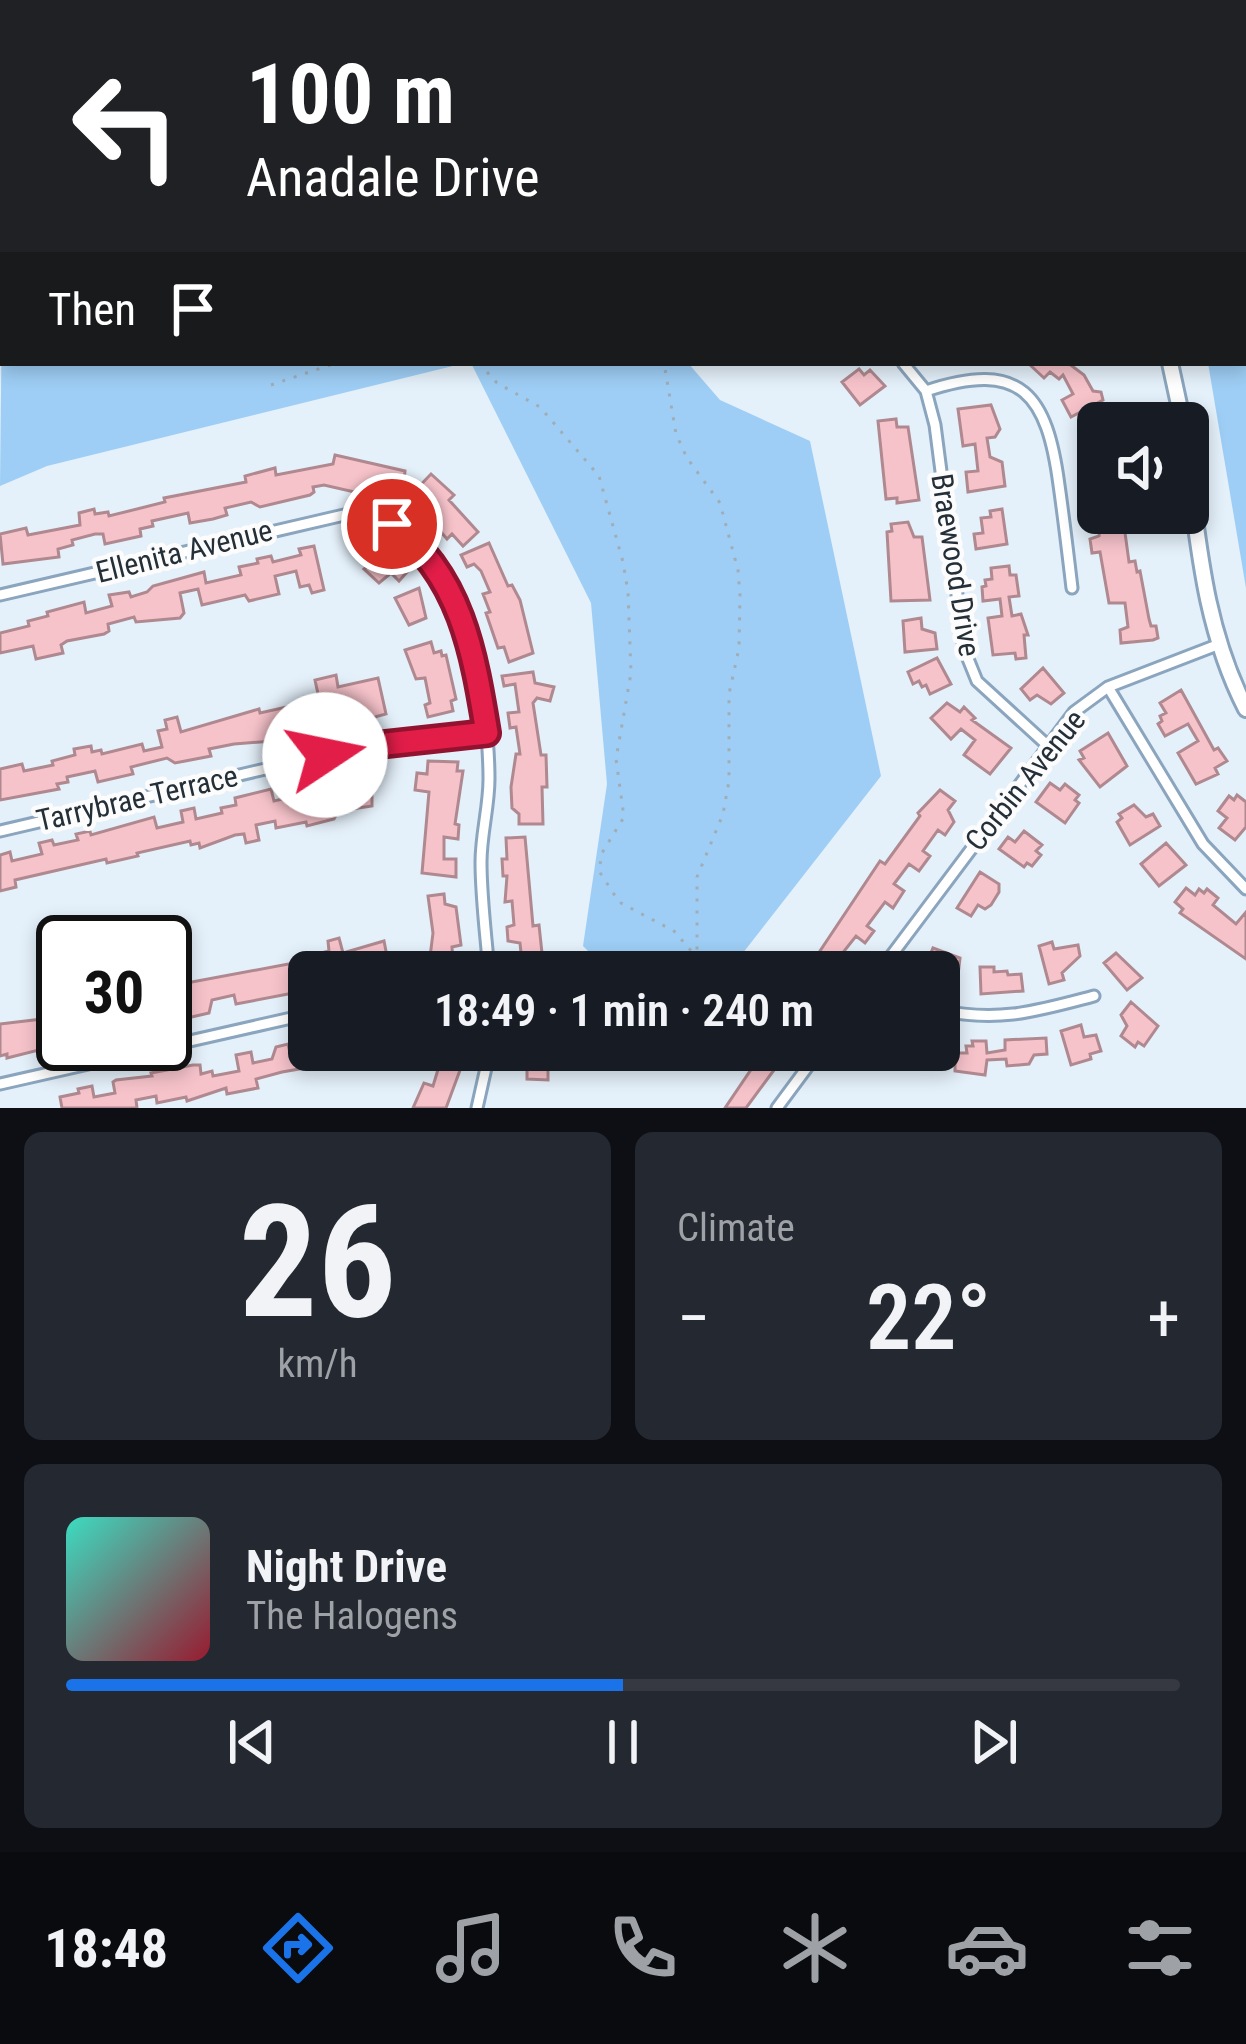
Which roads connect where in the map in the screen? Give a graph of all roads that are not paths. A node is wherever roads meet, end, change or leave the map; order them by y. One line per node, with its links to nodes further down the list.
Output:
1 (905, 366): 3 (street, Braewood Drive)
2 (1171, 366): 4 (main road)
3 (926, 391): 6 (street); 12 (street, Braewood Drive)
4 (1178, 402)
5 (1197, 534): 8 (main road)
6 (1072, 588)
7 (0, 595): 11 (street, Ellenita Avenue)
8 (1217, 645): 9 (street, Corbin Avenue); 10 (main road)
9 (1108, 687): 12 (street, Corbin Avenue); 14 (street)
10 (1246, 709)
11 (487, 733): 13 (street, Tarrybrae Terrace); 15 (street)
12 (1047, 745): 16 (street, Corbin Avenue)
13 (0, 831)
14 (1246, 889)
15 (488, 951)
16 (895, 951)
17 (1094, 996): 18 (street)
18 (960, 1014)
19 (288, 1019): 22 (street)
20 (485, 1071): 23 (street)
21 (804, 1071): 24 (street)
22 (0, 1084)
23 (477, 1108)
24 (777, 1108)

